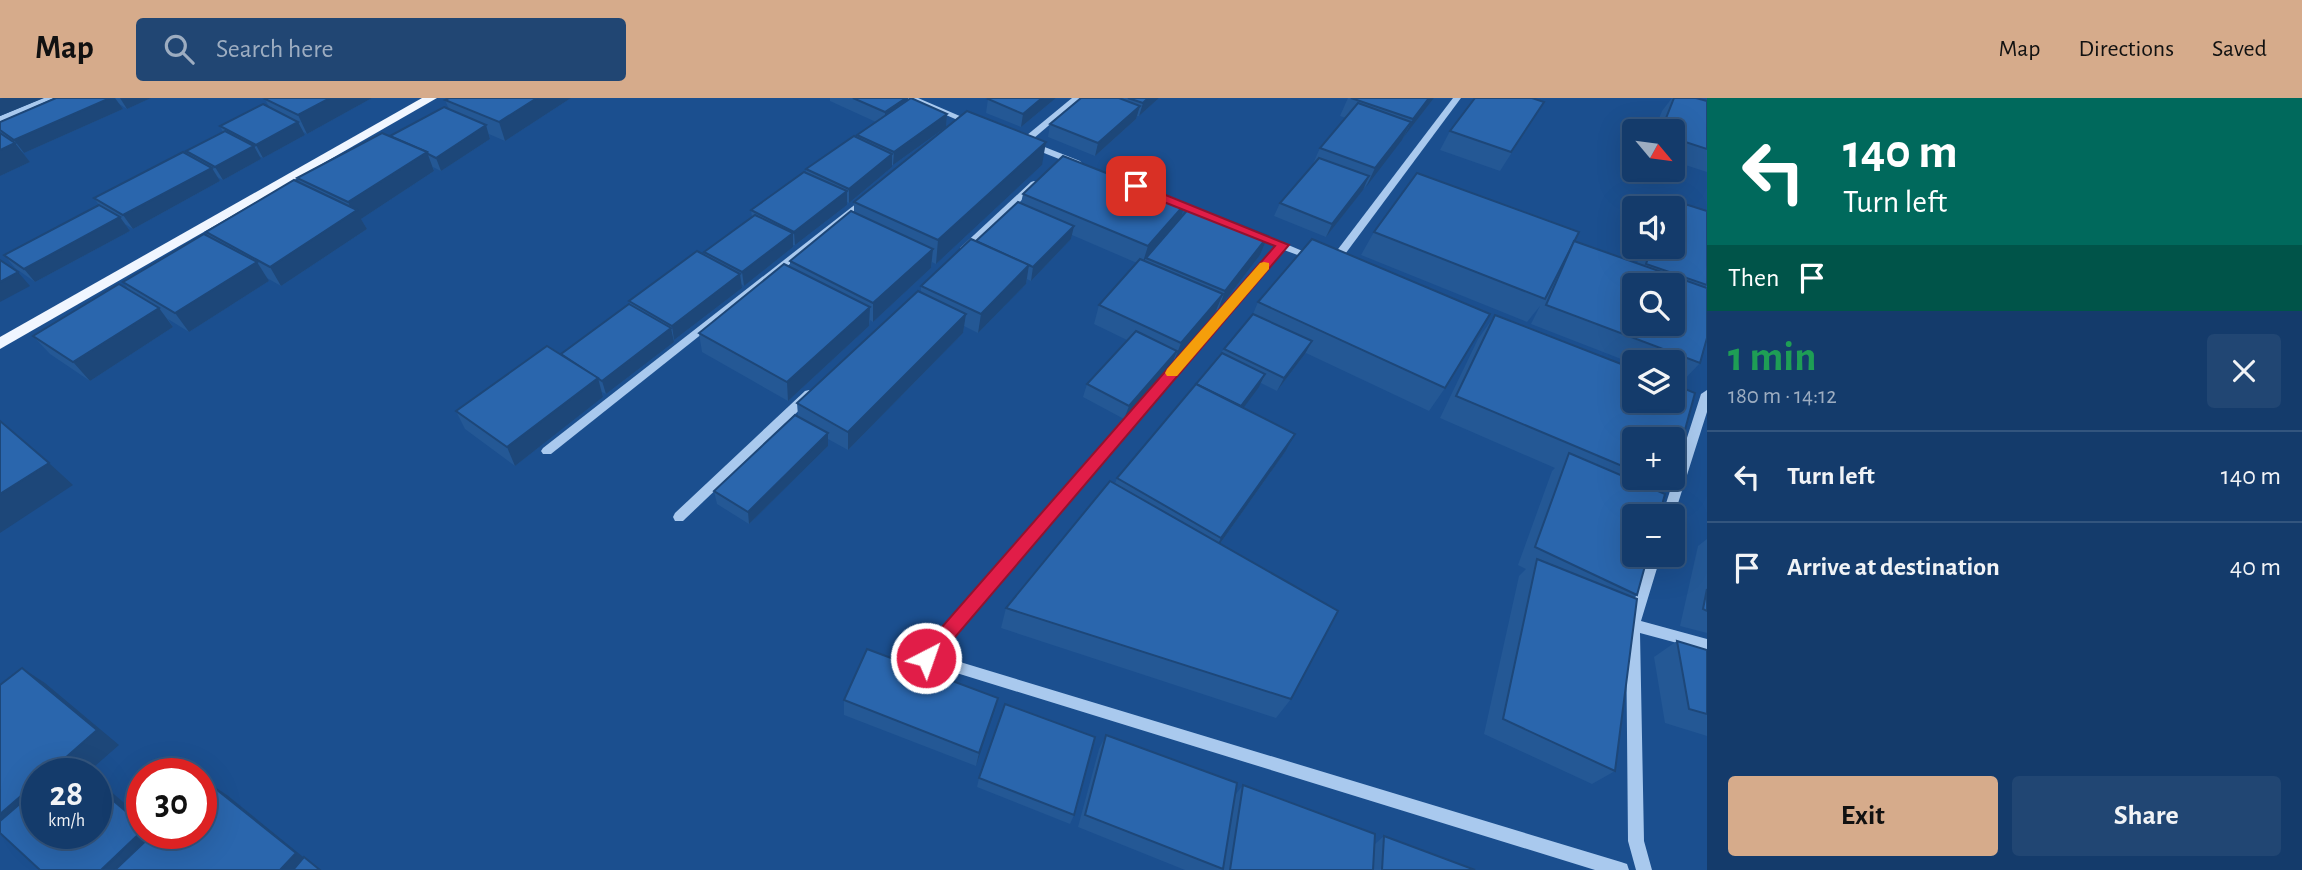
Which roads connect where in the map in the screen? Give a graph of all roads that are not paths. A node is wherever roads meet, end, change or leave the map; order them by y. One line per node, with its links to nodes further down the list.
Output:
1 (50, 98): 6 (street)
2 (431, 98): 22 (main road)
3 (911, 98): 7 (street)
4 (1077, 98): 11 (street)
5 (1457, 98): 20 (street)
6 (0, 119)
7 (966, 121): 8 (street); 9 (street)
8 (977, 125)
9 (955, 130)
10 (1013, 138): 11 (street)
11 (1024, 142): 12 (street)
12 (1062, 157): 13 (street); 14 (street)
13 (1052, 167)
14 (1088, 167)
15 (1042, 176): 19 (street)
16 (880, 189): 26 (street)
17 (1244, 230): 18 (street)
18 (1283, 245): 20 (street); 32 (street)
19 (951, 261)
20 (1332, 265): 21 (street)
21 (1345, 270)
22 (0, 344)
23 (820, 384): 28 (street)
24 (1707, 394): 25 (street)
25 (1701, 408): 27 (street)
26 (547, 451)
27 (1672, 504)
28 (679, 517)
29 (1651, 567): 30 (street)
30 (1633, 625): 31 (street); 33 (street)
31 (1707, 645)
32 (1621, 870)
33 (1644, 870)

